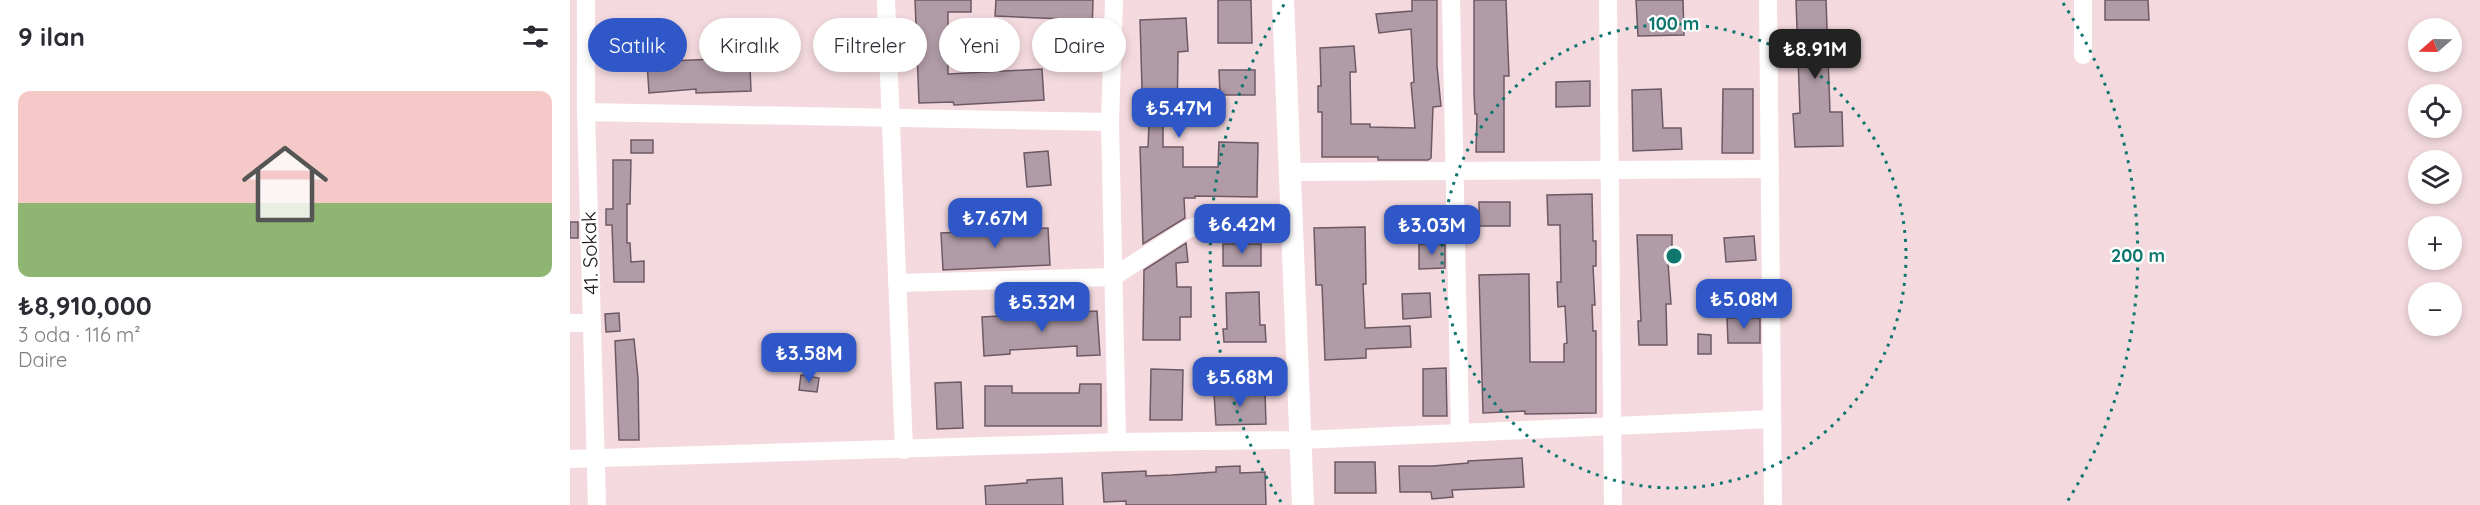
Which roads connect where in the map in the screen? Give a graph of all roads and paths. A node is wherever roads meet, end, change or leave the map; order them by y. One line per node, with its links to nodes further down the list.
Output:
1 (586, 0): 10 (street, 41. Sokak)
2 (886, 0): 11 (street)
3 (1114, 0): 12 (street)
4 (1283, 0): 16 (street)
5 (1451, 0): 15 (street)
6 (1608, 0): 14 (street)
7 (1768, 0): 13 (street)
8 (2083, 0): 9 (street)
9 (2083, 55)
10 (586, 112): 11 (street); 17 (street, 41. Sokak)
11 (891, 118): 12 (street); 20 (street)
12 (1110, 122): 19 (street)
13 (1770, 169): 14 (street); 23 (street)
14 (1609, 170): 15 (street); 24 (street)
15 (1454, 171): 16 (street); 25 (street)
16 (1291, 172): 18 (street)
17 (579, 191): 22 (street, 41. Sokak)
18 (1293, 215): 19 (street); 26 (street)
19 (1113, 277): 20 (street); 27 (street)
20 (897, 283): 28 (street)
21 (570, 323): 22 (street)
22 (592, 323): 30 (street, 41. Sokak)
23 (1772, 419): 24 (street); 34 (street)
24 (1613, 426): 25 (street); 33 (street)
25 (1460, 432): 26 (street)
26 (1301, 440): 27 (street); 32 (street)
27 (1117, 442): 28 (street)
28 (904, 450): 30 (street)
29 (570, 459): 30 (street)
30 (596, 459): 31 (street, 41. Sokak)
31 (597, 505)
32 (1303, 505)
33 (1613, 505)
34 (1773, 505)

